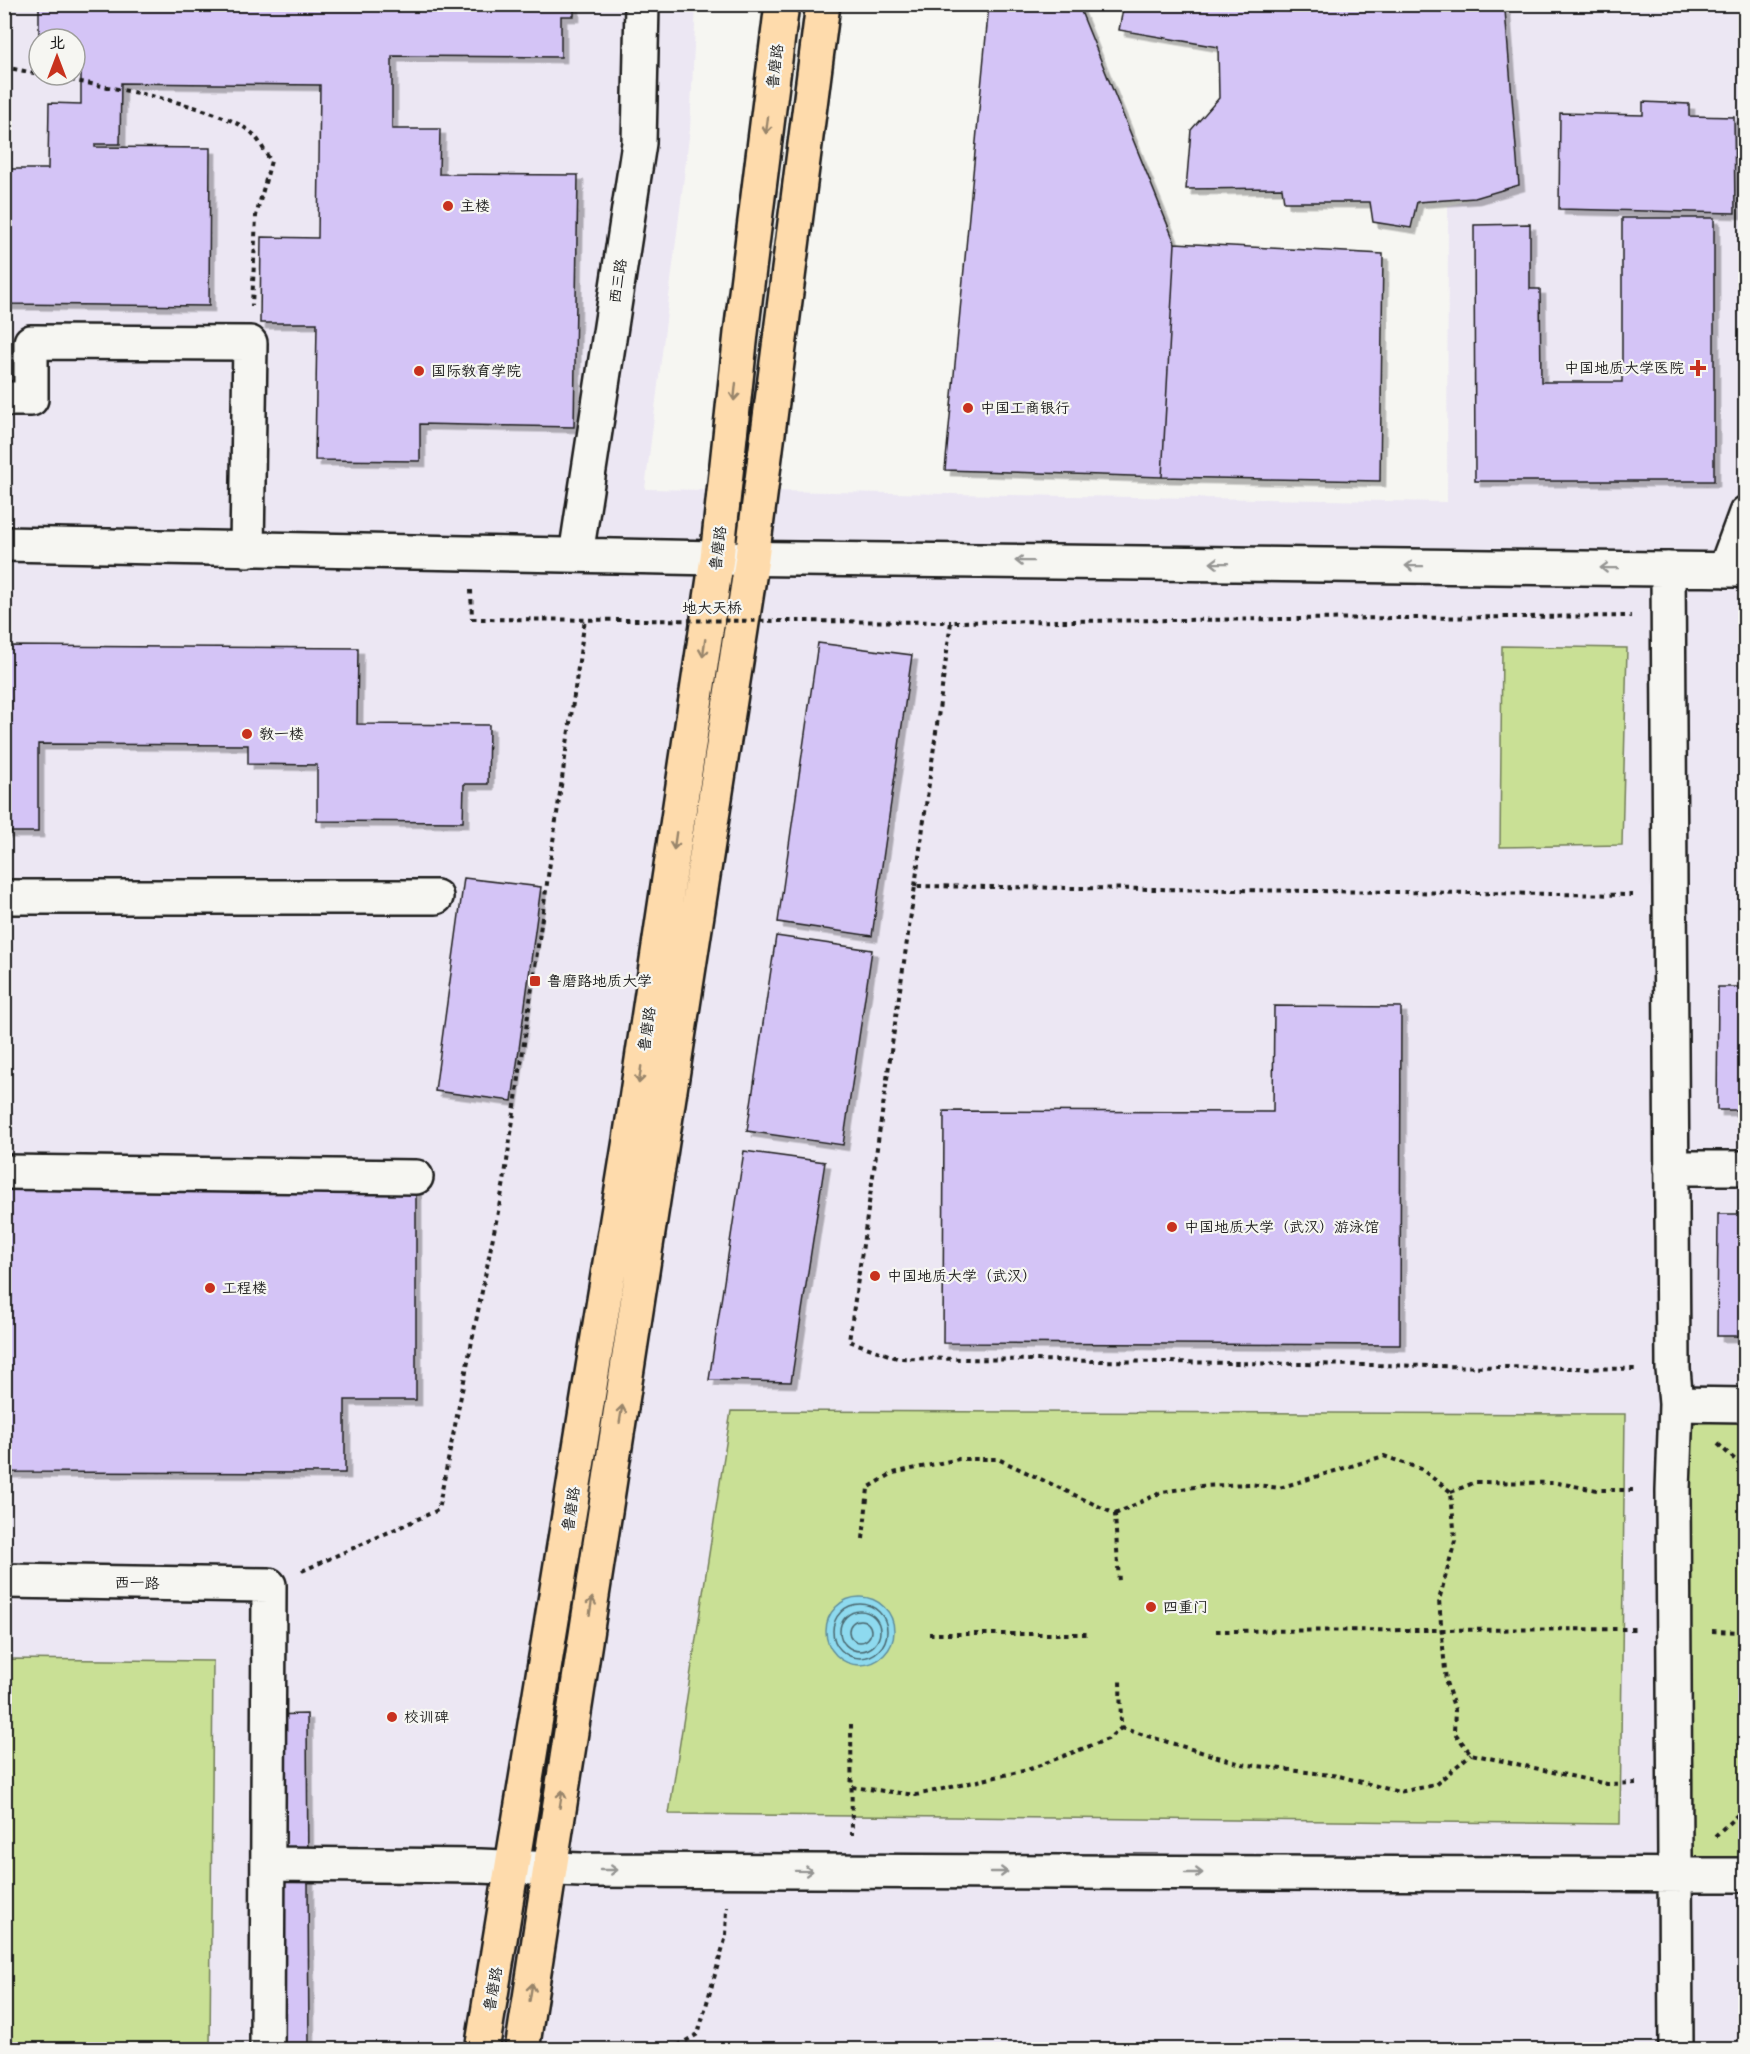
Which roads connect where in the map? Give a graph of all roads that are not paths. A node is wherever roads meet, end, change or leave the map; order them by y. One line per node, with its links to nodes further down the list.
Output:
1 (642, 4): 8 (street, 西三路)
2 (782, 4): 9 (main road, 鲁磨路, one-way to 9)
3 (823, 4): 10 (main road)
4 (4, 399): 7 (street)
5 (1746, 513): 12 (street)
6 (4, 544): 7 (street)
7 (247, 550): 8 (street)
8 (576, 555): 9 (street)
9 (717, 558): 10 (street); 23 (main road, 鲁磨路, one-way to 23)
10 (752, 558): 11 (street, one-way to 10); 24 (main road, one-way to 10)
11 (1668, 569): 12 (street); 15 (street)
12 (1735, 570)
13 (4, 897): 14 (street)
14 (436, 897)
15 (1671, 1168): 16 (street); 19 (street)
16 (1746, 1168)
17 (4, 1172): 18 (street)
18 (416, 1177)
19 (1676, 1404): 20 (street); 25 (street)
20 (1746, 1406)
21 (4, 1581): 22 (street, 西一路)
22 (268, 1864): 23 (street); 27 (street)
23 (513, 1867): 24 (street); 28 (main road, 鲁磨路)
24 (551, 1869): 25 (street, one-way to 25); 29 (main road, one-way to 24)
25 (1676, 1873): 26 (street); 30 (street)
26 (1746, 1875)
27 (267, 2049)
28 (482, 2049)
29 (522, 2049)
30 (1676, 2049)

